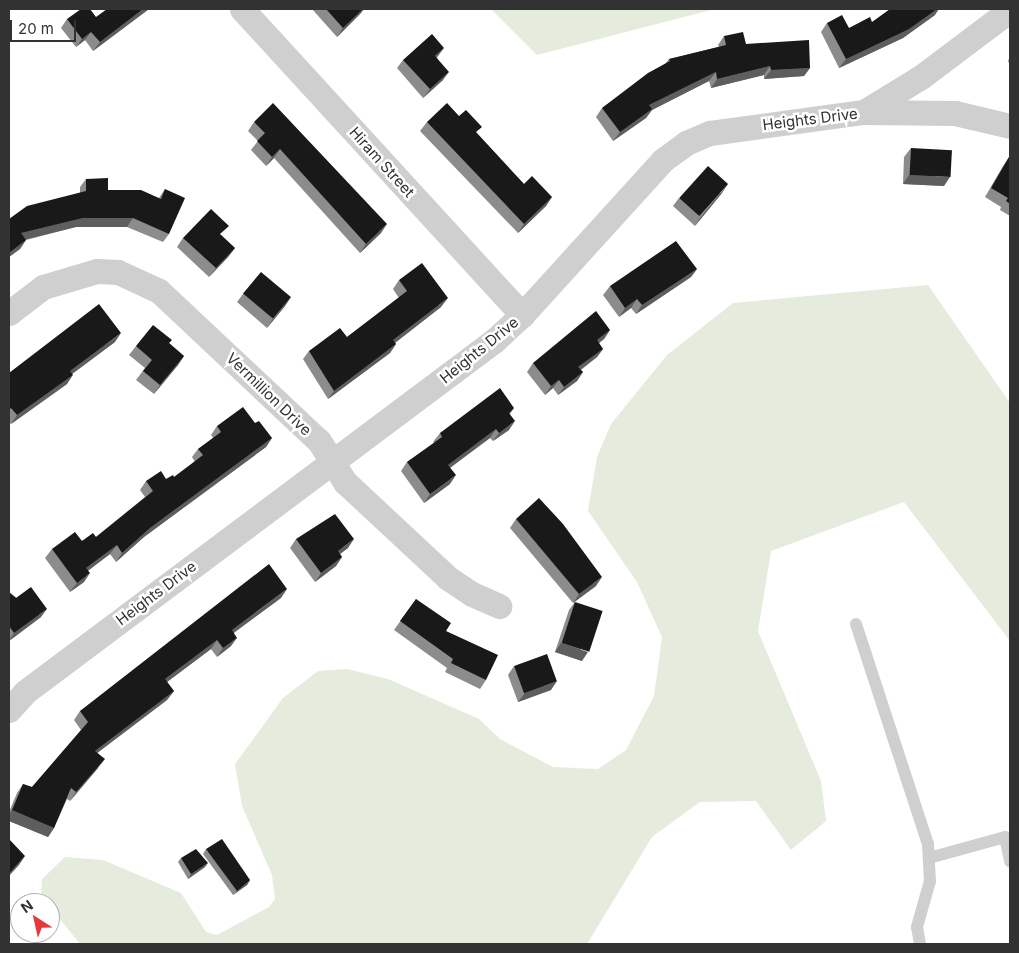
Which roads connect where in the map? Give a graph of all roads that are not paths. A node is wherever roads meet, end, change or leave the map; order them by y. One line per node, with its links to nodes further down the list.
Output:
1 (242, 9): 6 (street, Hiram Street)
2 (1010, 10): 3 (street, Heights Drive)
3 (864, 112): 4 (street); 6 (street, Heights Drive)
4 (1010, 126)
5 (9, 313): 7 (street, Vermillion Drive)
6 (522, 316): 7 (street, Heights Drive)
7 (332, 460): 8 (street, Vermillion Drive); 10 (street, Heights Drive)
8 (499, 606)
9 (856, 624): 11 (lane)
10 (10, 707)
11 (929, 858): 12 (lane); 13 (lane)
12 (1010, 861)
13 (920, 944)

